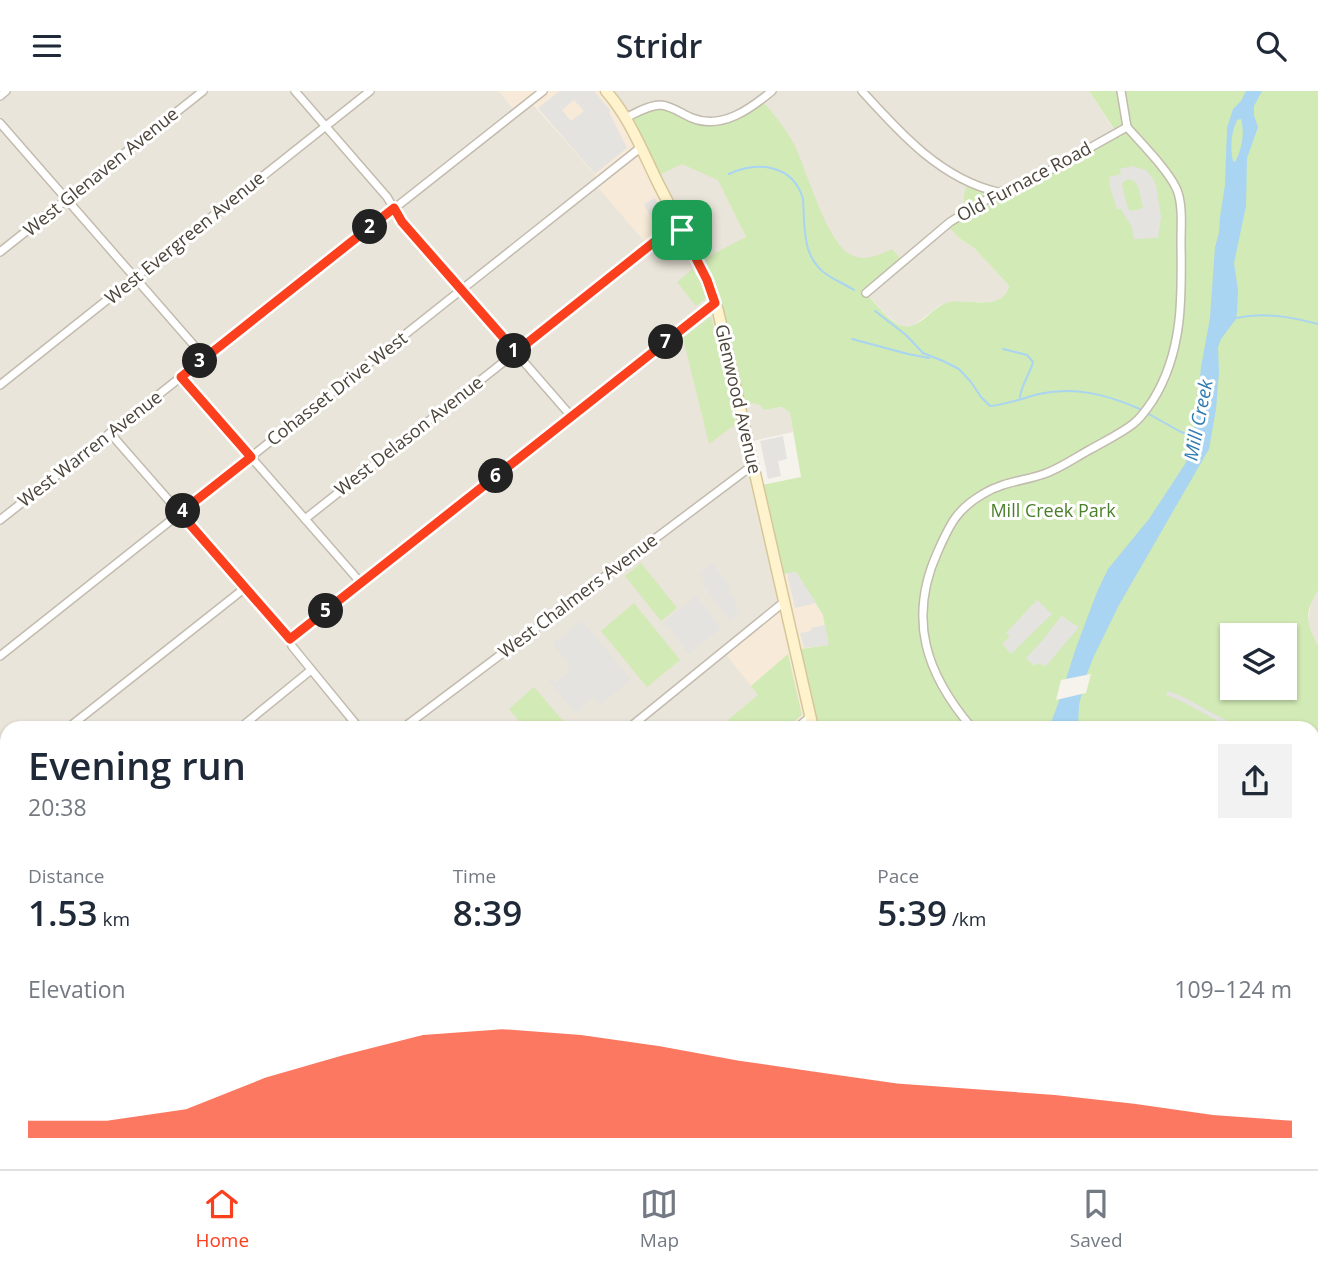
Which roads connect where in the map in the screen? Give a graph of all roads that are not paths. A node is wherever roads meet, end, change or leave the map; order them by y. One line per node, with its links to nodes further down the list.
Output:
1 (6, 91): 10 (street)
2 (203, 91): 17 (street, West Glenaven Avenue)
3 (295, 91): 13 (street)
4 (370, 91): 13 (street, West Evergreen Avenue)
5 (543, 91): 18 (street, West Warren Avenue)
6 (606, 91): 11 (main road, Glenwood Avenue)
7 (772, 91): 11 (street)
8 (862, 91): 16 (street)
9 (1121, 91): 14 (street)
10 (0, 96)
11 (625, 118): 15 (main road, Glenwood Avenue)
12 (0, 123): 17 (street)
13 (326, 126): 18 (street); 21 (street, West Evergreen Avenue)
14 (1127, 127): 16 (street, Old Furnace Road); 50 (street)
15 (640, 148): 19 (main road, Glenwood Avenue); 22 (street, Cohasset Drive West)
16 (999, 192): 23 (street, Old Furnace Road)
17 (67, 199): 20 (street, West Glenaven Avenue); 21 (street)
18 (394, 208): 22 (street); 26 (street, West Warren Avenue)
19 (678, 223): 24 (main road, Glenwood Avenue); 25 (street, West Delason Avenue)
20 (0, 252)
21 (135, 278): 26 (street); 28 (street, West Evergreen Avenue)
22 (461, 290): 25 (street); 31 (street, Cohasset Drive West)
23 (866, 293)
24 (715, 303): 29 (street); 32 (main road, Glenwood Avenue)
25 (516, 352): 29 (street); 34 (street, West Delason Avenue)
26 (205, 358): 27 (street, West Warren Avenue)
27 (181, 377): 30 (street, West Warren Avenue); 31 (street)
28 (0, 385)
29 (571, 416): 36 (street)
30 (110, 433): 33 (street); 35 (street, West Warren Avenue)
31 (251, 457): 33 (street, Cohasset Drive West); 34 (street)
32 (753, 465): 38 (main road, Glenwood Avenue); 46 (street, West Chalmers Avenue)
33 (180, 513): 37 (street); 40 (street, Cohasset Drive West)
34 (305, 519): 36 (street)
35 (0, 520)
36 (361, 583): 39 (street)
37 (245, 588): 39 (street); 43 (street)
38 (784, 603): 42 (main road, Glenwood Avenue); 47 (street)
39 (290, 639): 41 (street)
40 (0, 656)
41 (311, 670): 44 (street); 45 (street)
42 (810, 717): 48 (street); 49 (main road, Glenwood Avenue)
43 (77, 721)
44 (249, 721)
45 (353, 721)
46 (412, 721)
47 (638, 721)
48 (805, 721)
49 (811, 721)
50 (966, 721)

